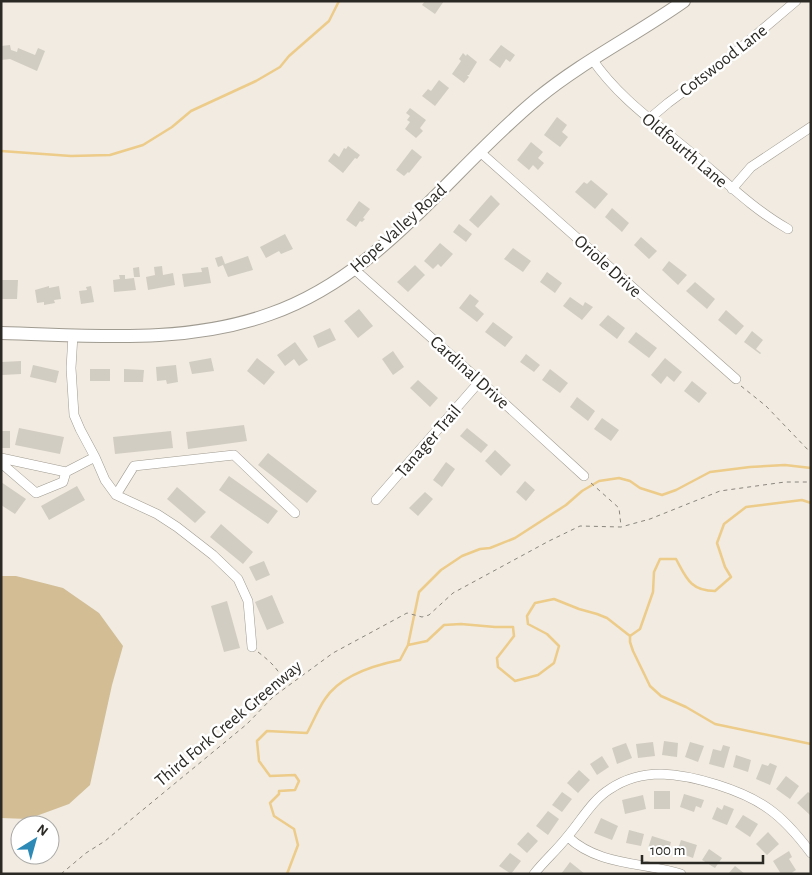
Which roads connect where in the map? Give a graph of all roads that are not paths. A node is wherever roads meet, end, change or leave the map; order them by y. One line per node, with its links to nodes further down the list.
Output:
1 (684, 1): 3 (main road, Hope Valley Road)
2 (796, 1): 4 (street, Cotswood Lane)
3 (592, 59): 4 (street, Oldfourth Lane); 6 (main road, Hope Valley Road)
4 (649, 119): 7 (street, Oldfourth Lane)
5 (811, 127): 7 (street)
6 (480, 152): 9 (main road, Hope Valley Road); 12 (street, Oriole Drive)
7 (732, 189): 8 (street, Oldfourth Lane)
8 (788, 229)
9 (354, 269): 11 (main road, Hope Valley Road); 13 (street, Cardinal Drive)
10 (1, 333): 11 (main road, Hope Valley Road)
11 (73, 335): 14 (street)
12 (736, 380)
13 (480, 381): 18 (street, Cardinal Drive); 20 (street, Tanager Trail)
14 (95, 457): 17 (street); 19 (street)
15 (1, 458): 17 (street)
16 (1, 463): 17 (street)
17 (66, 472)
18 (584, 476)
19 (116, 495): 21 (street); 22 (street)
20 (376, 500)
21 (295, 513)
22 (252, 647)
23 (568, 837): 24 (street); 25 (street); 26 (street)
24 (811, 853)
25 (534, 874)
26 (681, 874)

